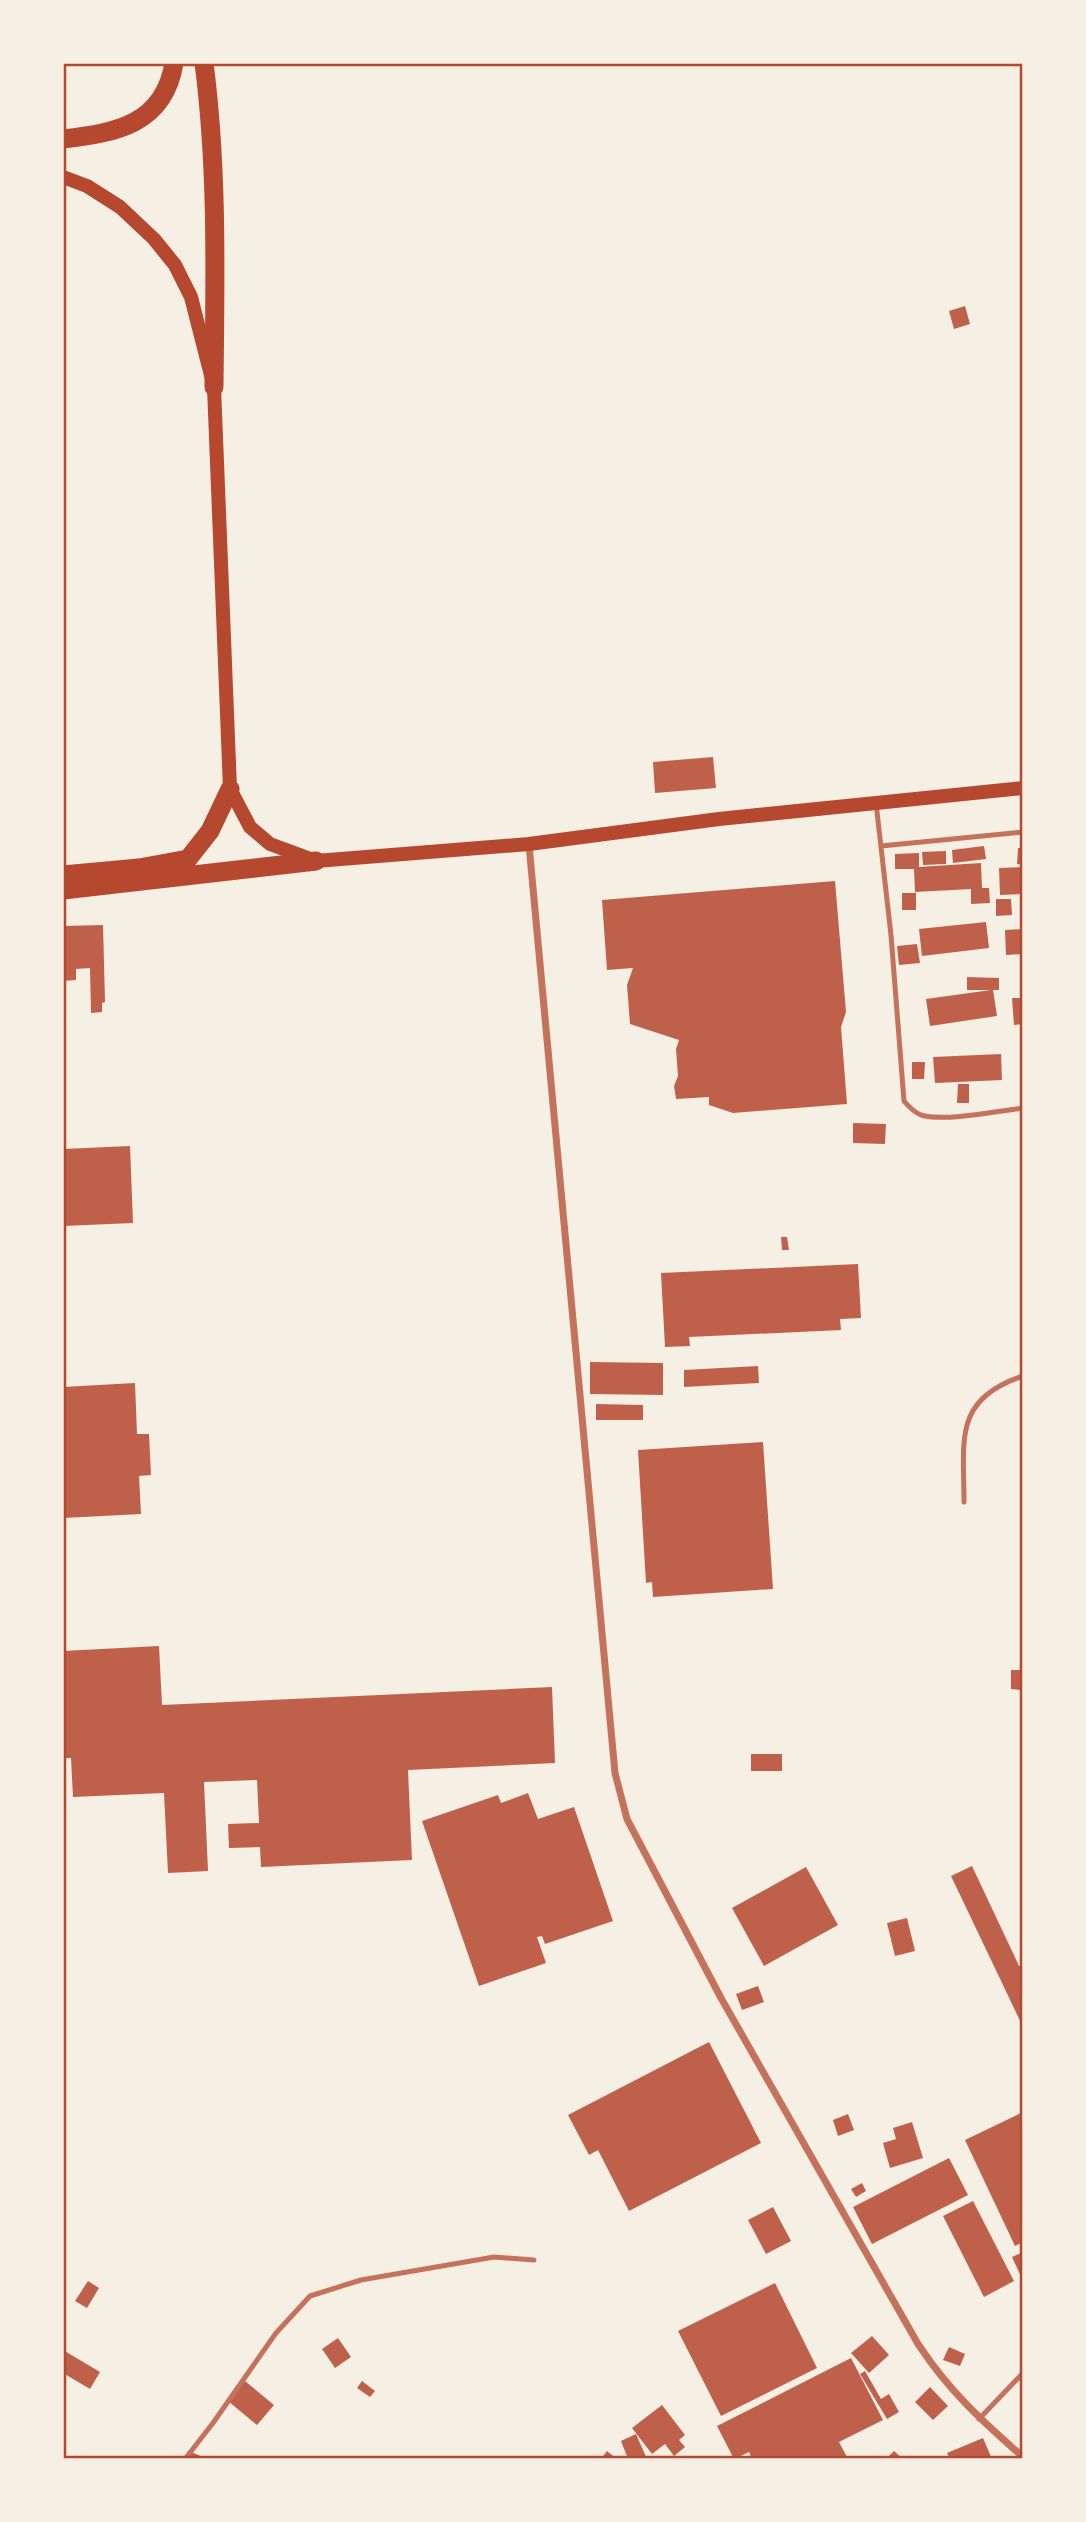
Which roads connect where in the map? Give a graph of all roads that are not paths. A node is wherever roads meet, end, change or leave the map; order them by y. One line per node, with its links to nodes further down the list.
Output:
1 (174, 63): 3 (highway)
2 (204, 63): 5 (highway)
3 (63, 139)
4 (63, 177): 5 (main road)
5 (214, 387): 7 (main road)
6 (1023, 788): 8 (main road)
7 (230, 789): 12 (main road); 13 (highway)
8 (876, 803): 10 (main road); 11 (lane)
9 (1023, 832): 11 (lane)
10 (528, 844): 12 (main road); 20 (street)
11 (881, 846): 15 (lane)
12 (316, 861): 14 (highway)
13 (63, 875)
14 (63, 890)
15 (1023, 1108)
16 (1023, 1376): 17 (lane)
17 (964, 1502)
18 (534, 2260): 22 (lane)
19 (1023, 2373): 20 (lane)
20 (979, 2418): 21 (street)
21 (1023, 2457)
22 (185, 2459)

